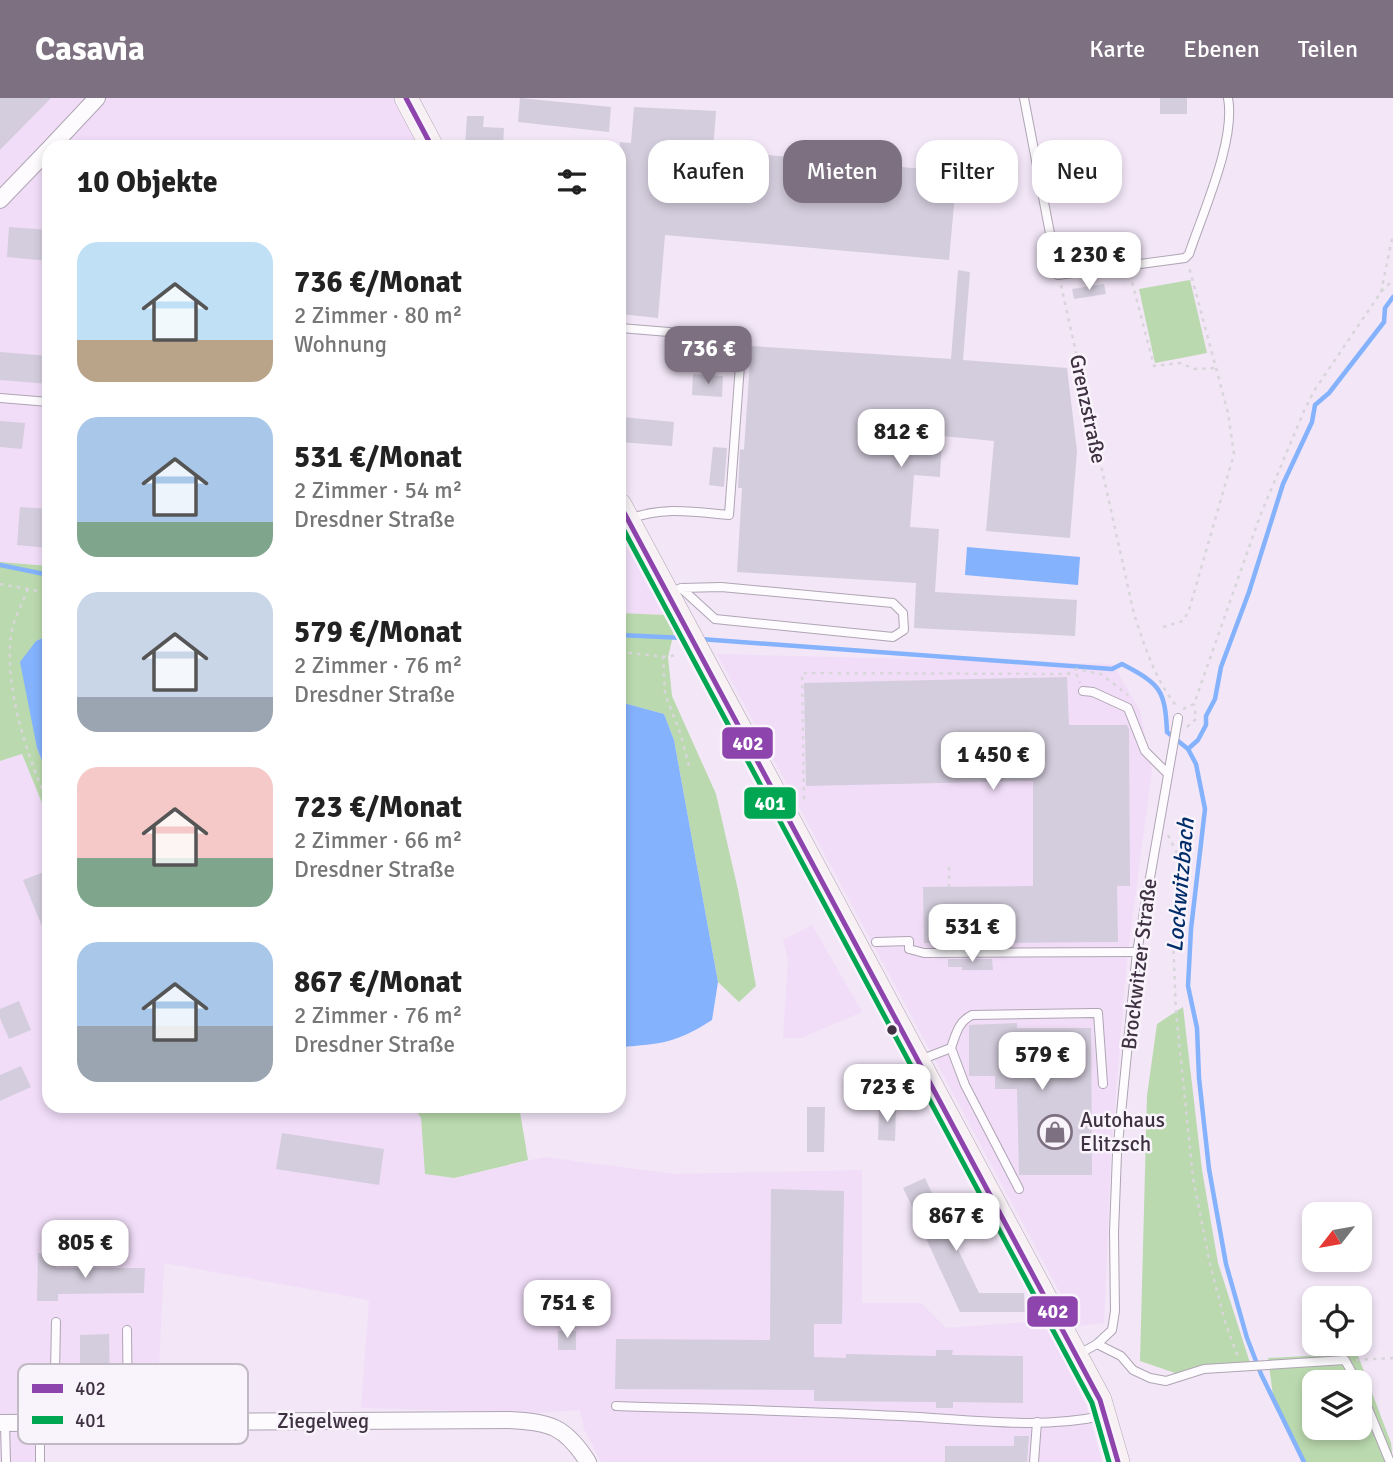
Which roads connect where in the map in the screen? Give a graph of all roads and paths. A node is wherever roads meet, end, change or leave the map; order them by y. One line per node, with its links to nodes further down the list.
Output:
1 (97, 98): 5 (street)
2 (406, 98): 6 (main road)
3 (1024, 98): 12 (lane)
4 (1228, 98): 10 (lane)
5 (58, 140)
6 (428, 140)
7 (42, 156): 8 (street)
8 (0, 200)
9 (1393, 234): 14 (path)
10 (1185, 258): 11 (lane); 16 (path)
11 (1128, 267): 12 (lane); 16 (path)
12 (1058, 275): 34 (path, Grenzstraße)
13 (1393, 280): 14 (path)
14 (1381, 292): 32 (path)
15 (626, 328): 19 (lane)
16 (1215, 368): 25 (path)
17 (0, 398): 18 (lane)
18 (42, 401)
19 (626, 513)
20 (626, 518): 23 (main road)
21 (0, 584): 22 (path)
22 (28, 589): 24 (path); 37 (path)
23 (673, 591): 23 (lane); 27 (main road)
24 (42, 592)
25 (1163, 627)
26 (626, 653): 28 (path)
27 (699, 655): 28 (path); 45 (main road)
28 (663, 656): 35 (path)
29 (1067, 674): 30 (path); 33 (path); 38 (path)
30 (1077, 675)
31 (1083, 691): 33 (lane)
32 (1194, 704): 34 (path); 34 (path)
33 (1128, 708): 36 (lane)
34 (1178, 718): 36 (lane, Brockwitzer Straße)
35 (690, 770)
36 (1167, 773): 43 (lane, Brockwitzer Straße)
37 (42, 789)
38 (804, 799)
39 (1167, 833): 58 (path)
40 (948, 867): 41 (path)
41 (949, 887)
42 (876, 942): 43 (lane)
43 (1137, 952): 48 (lane, Brockwitzer Straße)
44 (951, 1048): 45 (lane); 46 (lane); 47 (lane)
45 (918, 1061): 53 (main road)
46 (1102, 1084)
47 (1019, 1189)
48 (1114, 1231): 49 (lane); 52 (lane, Brockwitzer Straße)
49 (1126, 1232)
50 (56, 1322): 56 (lane)
51 (127, 1330): 57 (lane)
52 (1097, 1344): 53 (lane); 58 (lane)
53 (1076, 1355): 61 (main road)
54 (1393, 1359): 55 (path)
55 (1345, 1360): 58 (lane); 59 (lane)
56 (52, 1364)
57 (127, 1364)
58 (1246, 1367)
59 (1350, 1370)
60 (616, 1406): 64 (lane)
61 (1105, 1415): 64 (lane); 71 (main road)
62 (1372, 1418): 72 (lane)
63 (248, 1421): 69 (street, Ziegelweg)
64 (1037, 1422): 70 (lane)
65 (2, 1423): 67 (lane)
66 (43, 1444): 68 (lane)
67 (6, 1462)
68 (40, 1462)
69 (588, 1462)
70 (1034, 1462)
71 (1118, 1462)
72 (1390, 1462)

